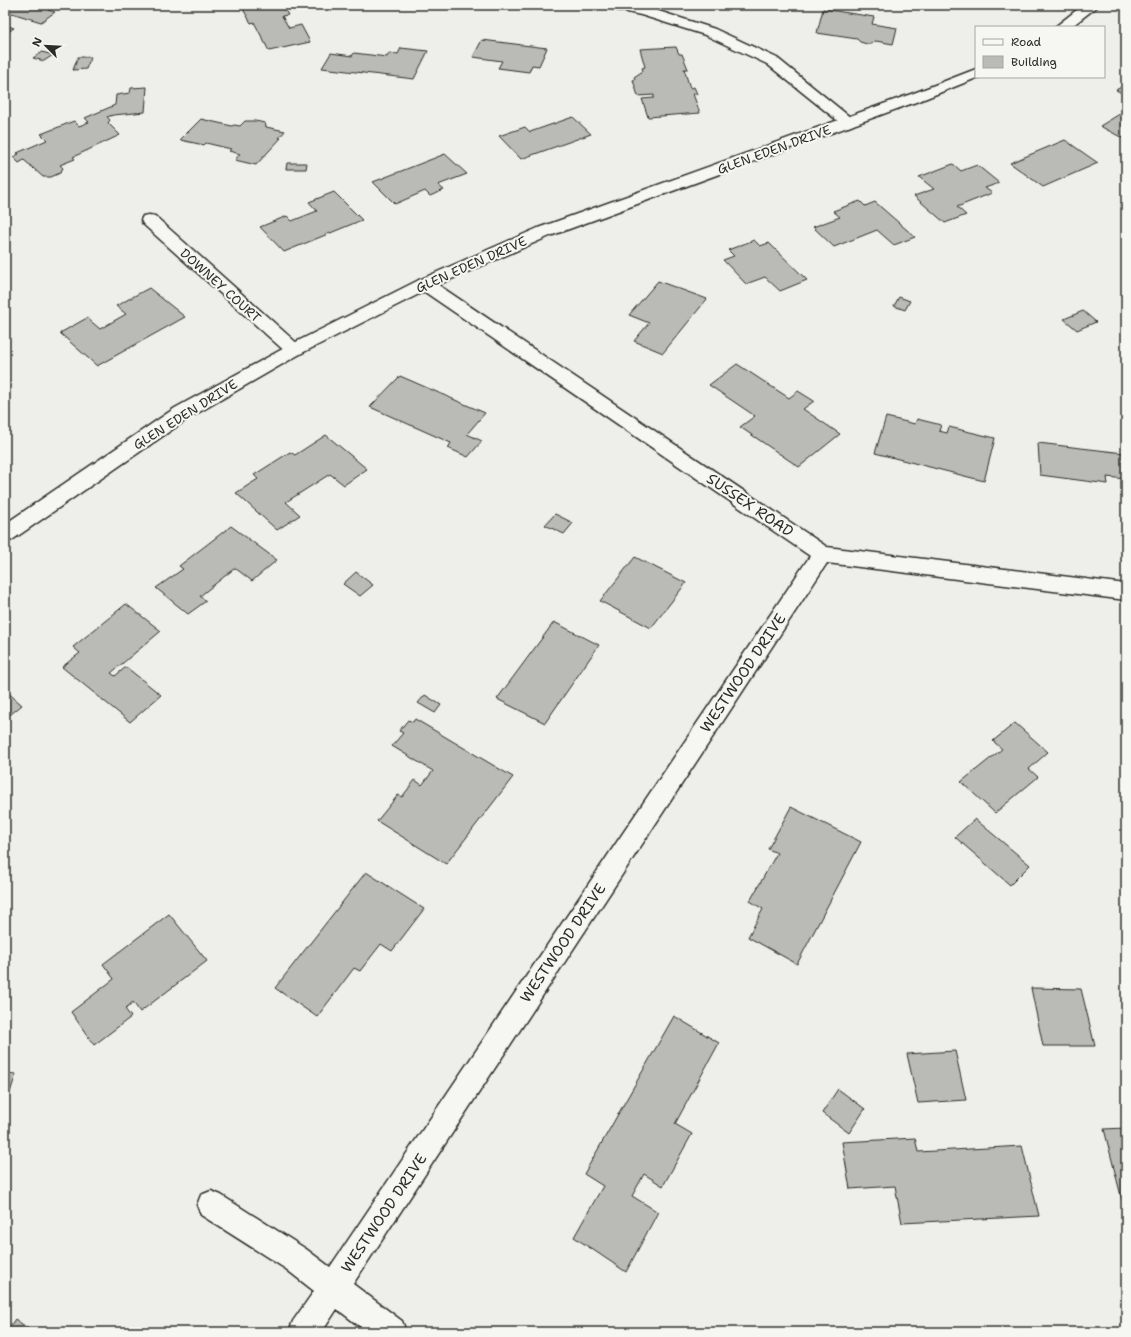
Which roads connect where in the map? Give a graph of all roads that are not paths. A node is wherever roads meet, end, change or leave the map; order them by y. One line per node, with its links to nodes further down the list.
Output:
1 (614, 5): 5 (street)
2 (1092, 5): 3 (street)
3 (1063, 26)
4 (975, 72): 5 (street, GLEN EDEN DRIVE)
5 (848, 122): 7 (street, GLEN EDEN DRIVE)
6 (149, 220): 8 (street, DOWNEY COURT)
7 (425, 284): 8 (street, GLEN EDEN DRIVE); 10 (street, SUSSEX ROAD)
8 (294, 350): 9 (street, GLEN EDEN DRIVE)
9 (5, 534)
10 (822, 554): 11 (street, SUSSEX ROAD); 13 (street, WESTWOOD DRIVE)
11 (1126, 592)
12 (211, 1206): 13 (street)
13 (333, 1288): 14 (street, WESTWOOD DRIVE); 15 (street)
14 (304, 1332)
15 (391, 1332)

